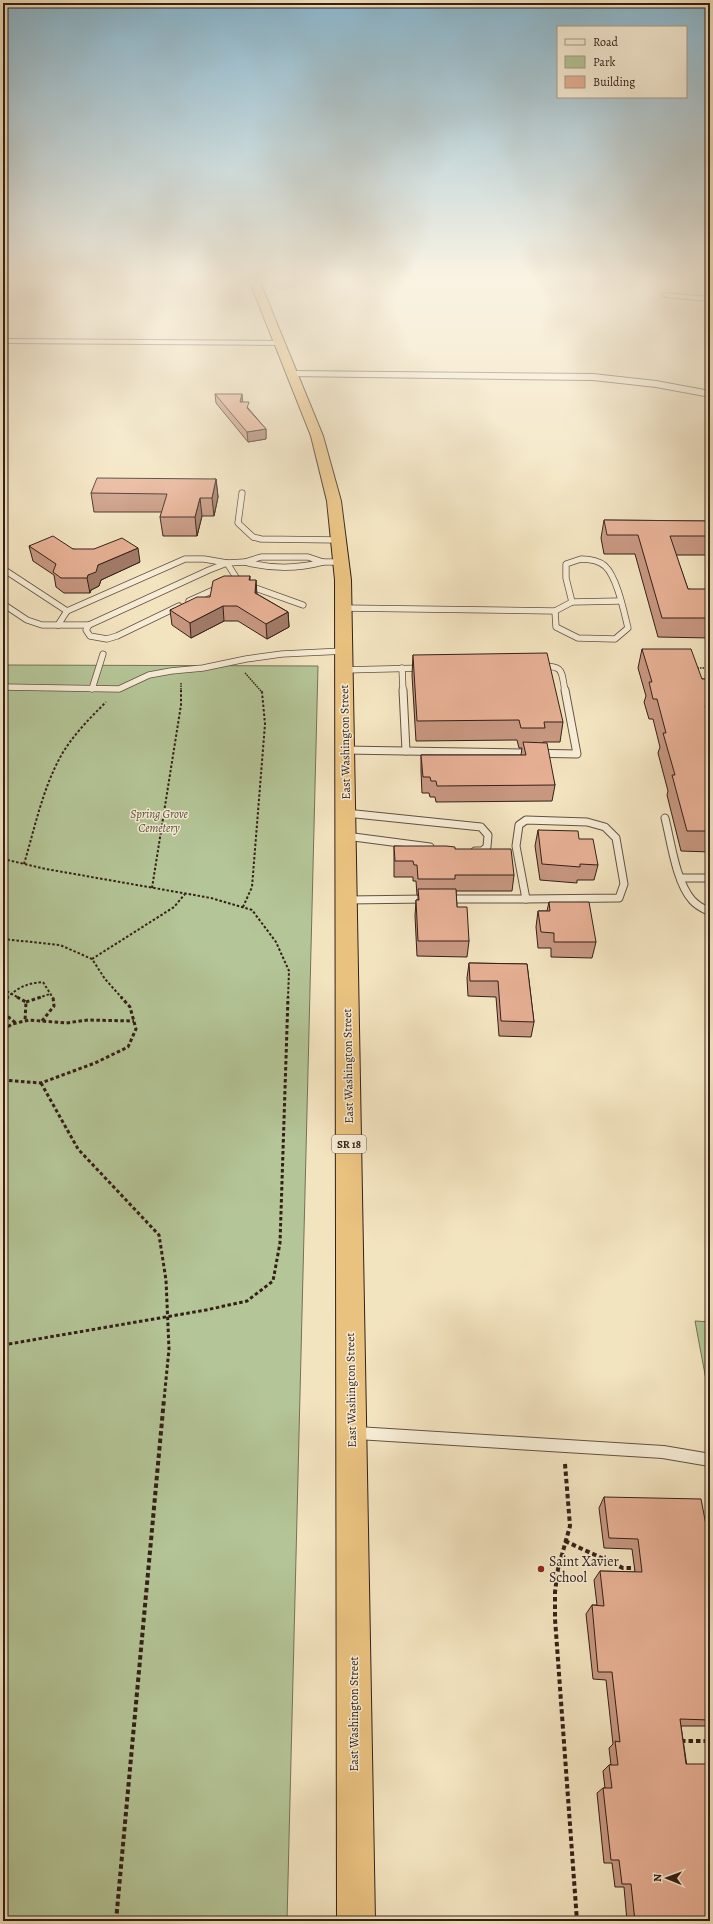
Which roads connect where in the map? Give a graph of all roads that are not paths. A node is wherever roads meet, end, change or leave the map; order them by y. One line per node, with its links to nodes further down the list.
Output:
1 (289, 365): 2 (highway, East Washington Street / SR 18)
2 (293, 374): 3 (street); 5 (highway, East Washington Street / SR 18)
3 (710, 394)
4 (242, 493): 5 (lane)
5 (334, 555): 6 (lane); 6 (lane); 14 (highway, East Washington Street / SR 18)
6 (245, 562): 7 (lane)
7 (227, 563): 9 (lane); 16 (lane); 18 (lane)
8 (3, 569): 16 (lane)
9 (239, 582): 13 (lane); 18 (lane)
10 (620, 601): 11 (lane); 11 (lane); 15 (lane)
11 (572, 602): 15 (lane)
12 (3, 604): 17 (lane)
13 (302, 606)
14 (343, 608): 15 (lane); 20 (highway, East Washington Street / SR 18)
15 (555, 611)
16 (67, 612): 17 (lane)
17 (58, 625): 18 (lane)
18 (89, 625)
19 (103, 654): 25 (lane)
20 (344, 661): 22 (lane); 25 (lane); 26 (highway, East Washington Street / SR 18)
21 (532, 666): 27 (lane)
22 (402, 668): 23 (lane); 27 (lane)
23 (433, 668)
24 (3, 687): 25 (lane)
25 (92, 689)
26 (345, 750): 27 (lane); 29 (highway, East Washington Street / SR 18)
27 (406, 750)
28 (665, 818): 32 (lane)
29 (345, 825): 30 (lane); 31 (lane); 35 (highway, East Washington Street / SR 18)
30 (440, 849)
31 (469, 851)
32 (681, 878): 33 (lane); 36 (lane)
33 (710, 878)
34 (526, 899): 34 (lane); 35 (lane)
35 (346, 900): 37 (highway, East Washington Street / SR 18)
36 (710, 912)
37 (352, 1433): 38 (lane); 39 (highway, East Washington Street / SR 18)
38 (710, 1460)
39 (356, 1921)

